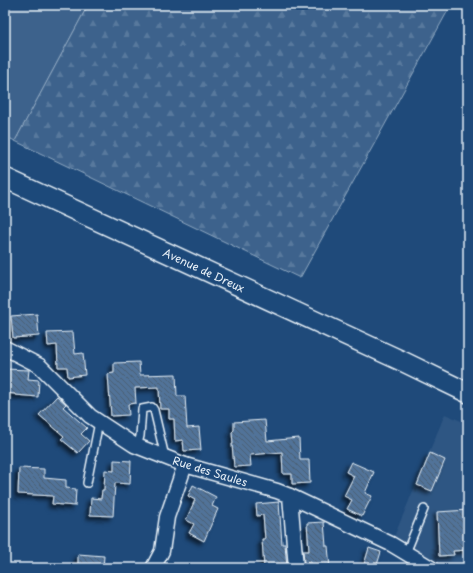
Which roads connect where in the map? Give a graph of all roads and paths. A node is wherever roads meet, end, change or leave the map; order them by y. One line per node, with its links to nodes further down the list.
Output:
1 (5, 178): 3 (main road, Avenue de Dreux)
2 (5, 348): 6 (street, Rue des Saules)
3 (404, 362): 4 (main road, Avenue de Dreux); 5 (main road, Avenue de Dreux)
4 (468, 389)
5 (468, 393)
6 (99, 422): 7 (street, Rue des Saules); 10 (lane)
7 (134, 445): 8 (street, Rue des Saules); 8 (lane)
8 (165, 457): 9 (street, Rue des Saules)
9 (186, 465): 11 (street, Rue des Saules); 14 (street)
10 (87, 482)
11 (290, 496): 13 (street, Rue des Saules); 15 (street)
12 (424, 509): 13 (lane)
13 (406, 553): 16 (street, Rue des Saules)
14 (153, 568)
15 (296, 568)
16 (431, 568)

